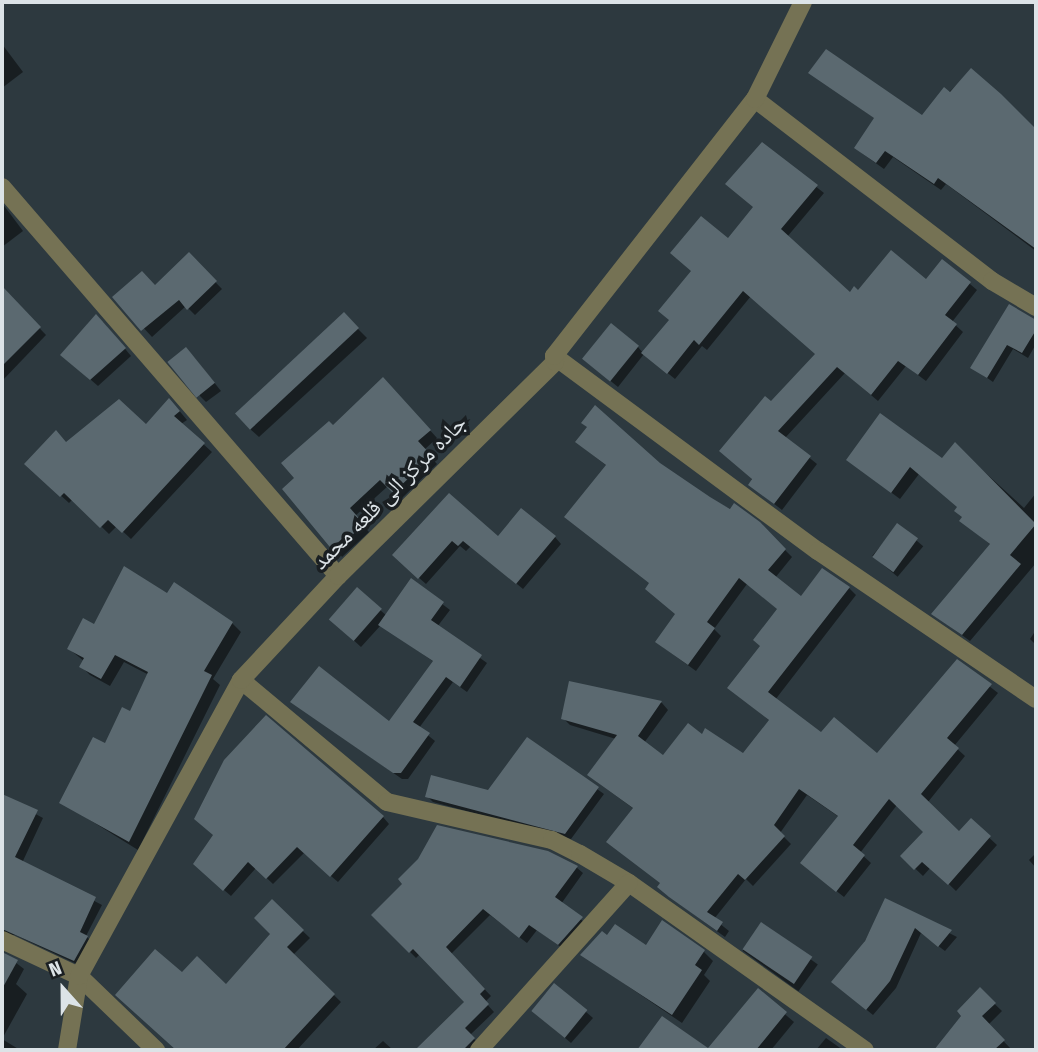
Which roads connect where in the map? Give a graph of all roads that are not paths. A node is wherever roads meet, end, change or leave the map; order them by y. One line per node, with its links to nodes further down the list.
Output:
1 (803, 2): 2 (street, جاده مرکز الی قلعه محمد)
2 (755, 99): 4 (street); 5 (street, جاده مرکز الی قلعه محمد)
3 (2, 187): 6 (street)
4 (1036, 307)
5 (554, 356): 6 (street, جاده مرکز الی قلعه محمد); 8 (street)
6 (338, 576): 7 (street, جاده مرکز الی قلعه محمد)
7 (242, 680): 9 (street); 11 (street, جاده مرکز الی قلعه محمد)
8 (1036, 699)
9 (629, 883): 14 (street); 15 (street)
10 (2, 940): 11 (street)
11 (79, 976): 12 (street, جاده مرکز الی قلعه محمد); 13 (street)
12 (67, 1050)
13 (156, 1050)
14 (479, 1050)
15 (865, 1050)

